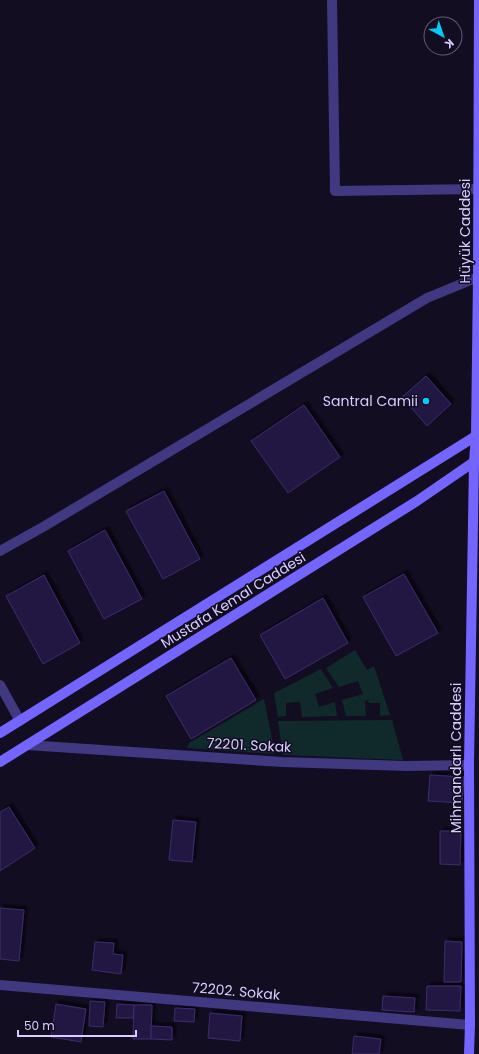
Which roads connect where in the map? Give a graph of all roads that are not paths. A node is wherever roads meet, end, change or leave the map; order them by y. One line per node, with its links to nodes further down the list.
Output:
1 (332, 0): 3 (street)
2 (479, 0): 3 (main road, Hüyük Caddesi)
3 (479, 190): 4 (main road, Hüyük Caddesi)
4 (478, 277): 5 (main road, Hüyük Caddesi); 7 (street)
5 (478, 435): 6 (main road, Hüyük Caddesi); 9 (main road, Mustafa Kemal Caddesi)
6 (477, 460): 11 (main road, Mustafa Kemal Caddesi); 13 (main road, Mihmandarlı Caddesi)
7 (0, 551)
8 (0, 685): 9 (street)
9 (20, 721): 10 (main road, Mustafa Kemal Caddesi)
10 (0, 733)
11 (27, 745): 12 (main road, Mustafa Kemal Caddesi); 13 (street, 72201. Sokak)
12 (0, 762)
13 (469, 766): 15 (main road, Mihmandarlı Caddesi)
14 (0, 985): 15 (street, 72202. Sokak)
15 (470, 1025): 16 (main road, Mihmandarlı Caddesi)
16 (469, 1054)

